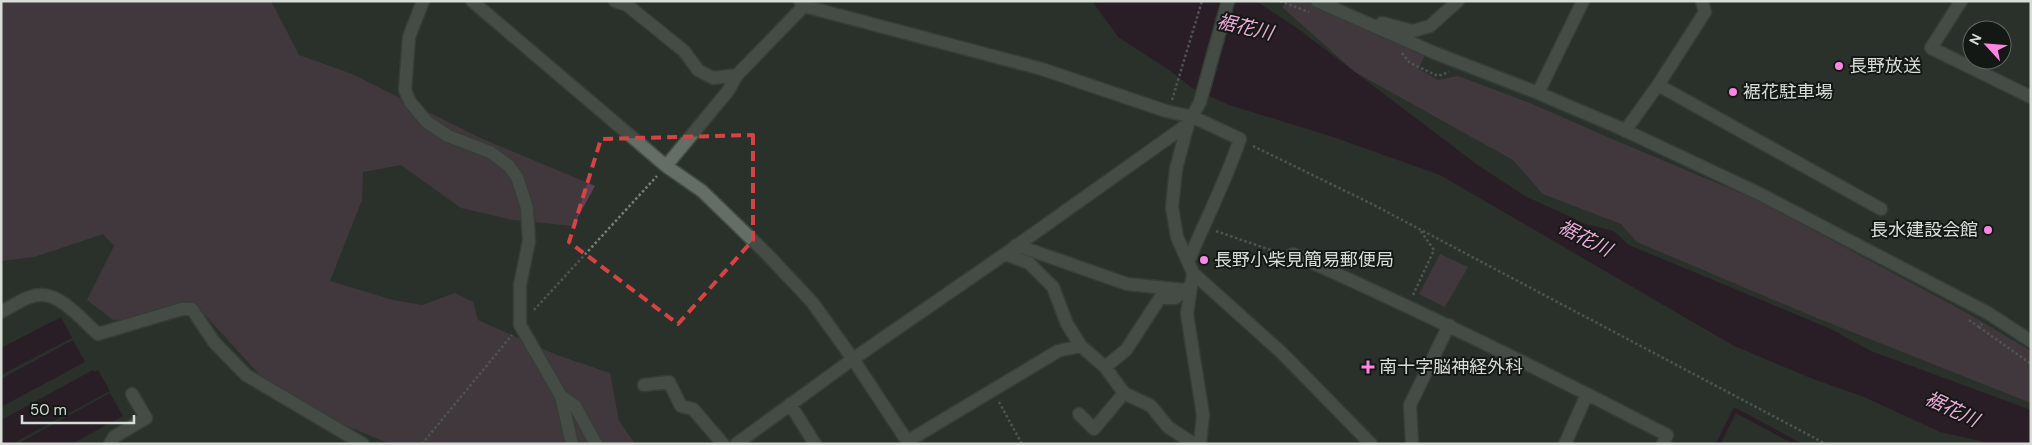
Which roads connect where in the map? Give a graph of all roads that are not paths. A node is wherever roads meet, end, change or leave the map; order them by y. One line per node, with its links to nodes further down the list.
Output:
1 (423, 1): 34 (street)
2 (472, 1): 18 (street)
3 (615, 1): 12 (street)
4 (1228, 1): 16 (street)
5 (1317, 1): 11 (street)
6 (1458, 1): 11 (street)
7 (1583, 1): 14 (street)
8 (1702, 1): 13 (street)
9 (1961, 1): 15 (street)
10 (802, 4): 12 (street); 16 (street)
11 (1340, 12): 14 (street)
12 (736, 76): 18 (street)
13 (1658, 85): 17 (street); 19 (street)
14 (1538, 93): 17 (street)
15 (2031, 97)
16 (1191, 120): 20 (street); 23 (street); 23 (street)
17 (1625, 131): 26 (street)
18 (666, 166): 28 (street)
19 (1881, 209)
20 (1016, 246): 21 (street); 23 (street)
21 (1005, 254): 27 (street); 28 (street)
22 (1293, 254): 25 (street)
23 (1190, 278): 29 (street); 46 (street); 47 (street)
24 (1, 312): 39 (street)
25 (1449, 325): 33 (street); 48 (street)
26 (2031, 341)
27 (1081, 346): 29 (street); 37 (street)
28 (853, 359): 35 (street); 37 (street)
29 (1105, 367): 31 (street)
30 (644, 385): 42 (street)
31 (1124, 393): 36 (street); 45 (street)
32 (132, 394): 38 (street)
33 (1587, 394): 49 (street); 50 (street)
34 (561, 396): 40 (street); 41 (street)
35 (790, 404): 43 (street); 44 (street)
36 (1079, 414)
37 (908, 442)
38 (110, 444)
39 (363, 444)
40 (572, 444)
41 (596, 444)
42 (723, 444)
43 (736, 444)
44 (816, 444)
45 (1194, 444)
46 (1200, 444)
47 (1371, 444)
48 (1412, 444)
49 (1564, 444)
50 (1662, 444)

